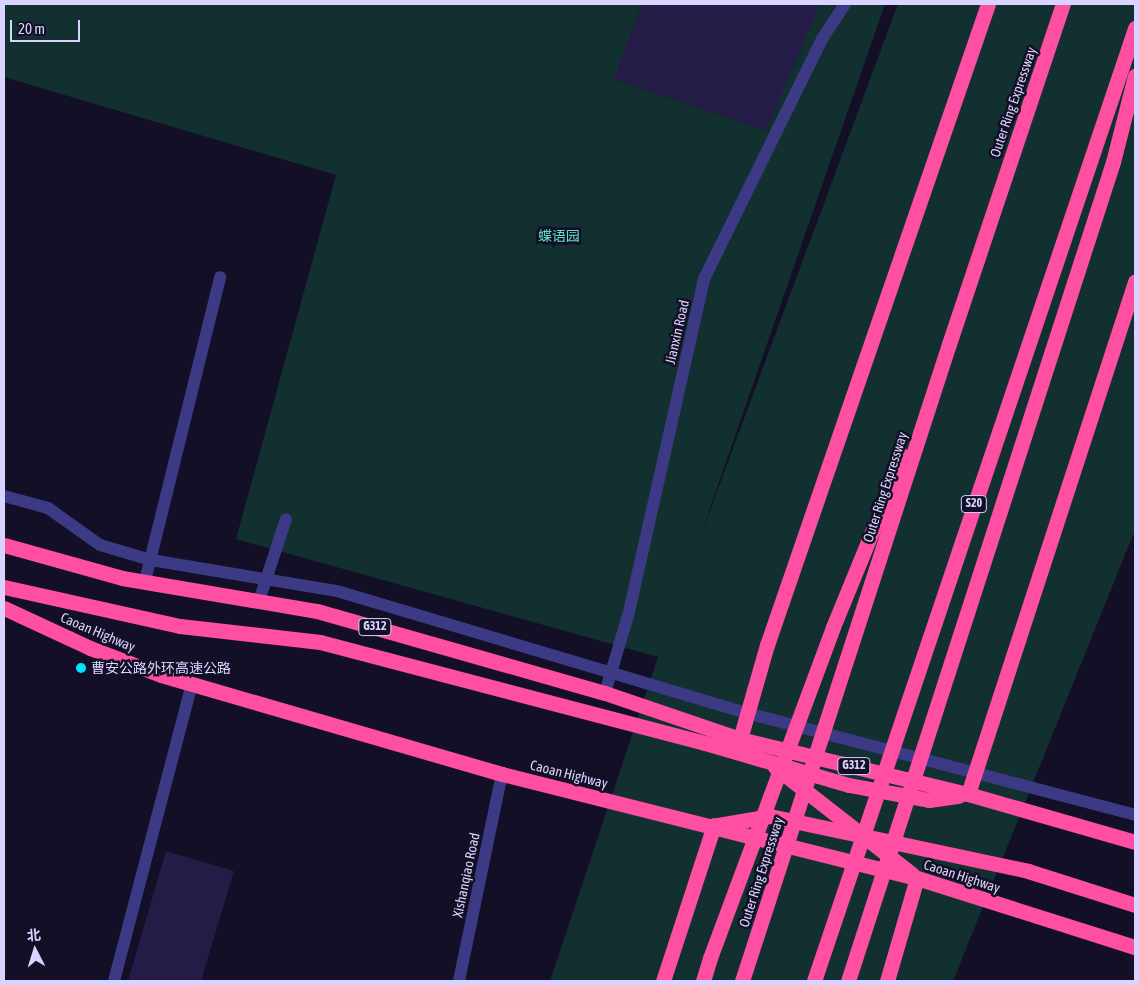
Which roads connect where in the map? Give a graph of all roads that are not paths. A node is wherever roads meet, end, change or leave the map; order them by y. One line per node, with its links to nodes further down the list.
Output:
1 (845, 4): 18 (street, Jianxin Road)
2 (988, 4): 21 (highway)
3 (1063, 4): 8 (highway, Outer Ring Expressway)
4 (1135, 28): 39 (highway, S20, bridge)
5 (1135, 76): 40 (highway, bridge)
6 (220, 277): 12 (street)
7 (1135, 282): 24 (highway)
8 (949, 344): 37 (highway, bridge); 38 (highway, Outer Ring Expressway, bridge)
9 (4, 496): 12 (street)
10 (286, 519): 13 (street)
11 (4, 545): 14 (highway, G312)
12 (151, 560): 13 (street); 14 (street)
13 (266, 578): 16 (street); 18 (street)
14 (145, 581): 16 (highway, G312)
15 (4, 587): 23 (highway)
16 (259, 601): 20 (highway, G312)
17 (4, 608): 19 (highway, Caoan Highway)
18 (612, 671): 20 (street, Jianxin Road); 21 (street)
19 (192, 684): 25 (highway, Caoan Highway); 34 (street)
20 (605, 693): 22 (highway, G312)
21 (747, 713): 22 (highway); 24 (street)
22 (740, 739): 23 (highway); 26 (highway, G312)
23 (768, 762): 26 (highway); 29 (highway)
24 (975, 773): 26 (highway); 27 (street)
25 (502, 774): 28 (highway, Caoan Highway); 35 (street, Xishanqiao Road)
26 (968, 794): 30 (highway, G312)
27 (1135, 815)
28 (714, 826): 29 (highway); 31 (highway, Caoan Highway); 36 (highway)
29 (860, 834): 31 (highway); 32 (highway)
30 (1135, 842)
31 (917, 878): 33 (highway, Caoan Highway); 41 (highway)
32 (1135, 906)
33 (1135, 947)
34 (114, 981)
35 (459, 981)
36 (663, 981)
37 (703, 981)
38 (742, 981)
39 (814, 981)
40 (848, 981)
41 (887, 981)

